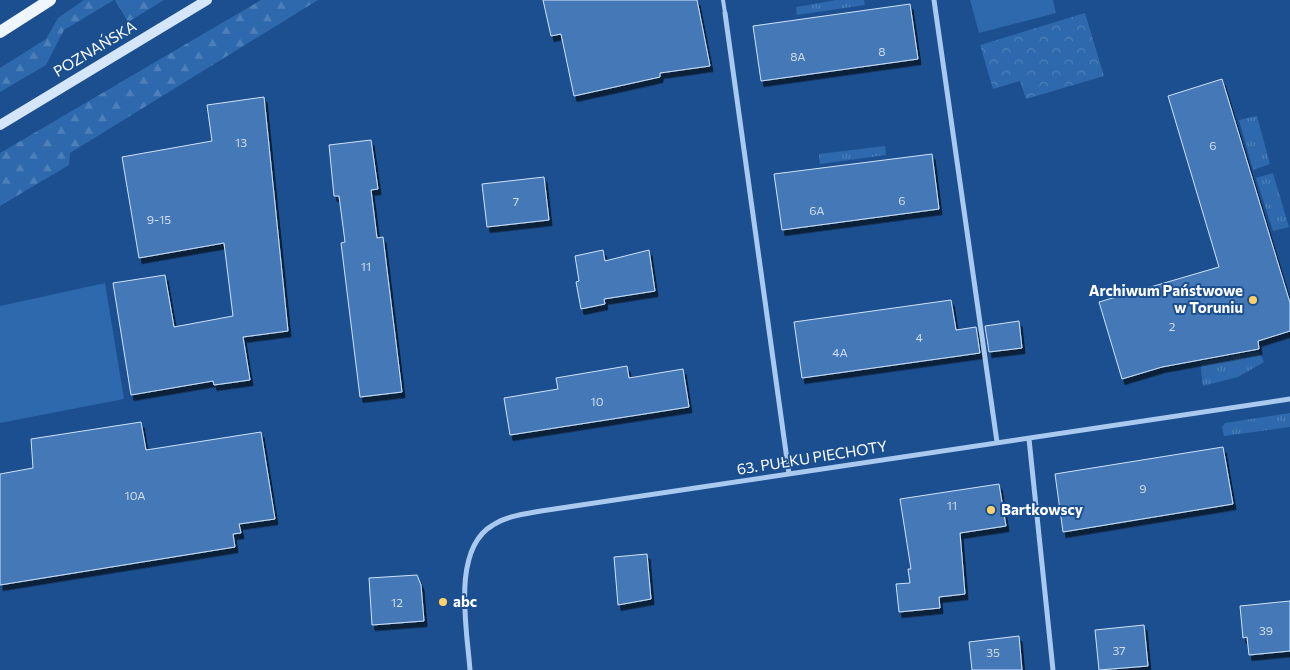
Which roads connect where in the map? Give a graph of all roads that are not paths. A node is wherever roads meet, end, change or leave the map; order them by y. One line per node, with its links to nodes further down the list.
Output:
1 (50, 0): 6 (main road)
2 (207, 0): 7 (street, POZNAŃSKA)
3 (723, 0): 5 (lane)
4 (934, 0): 10 (street)
5 (725, 13): 11 (street)
6 (0, 32)
7 (0, 125)
8 (1290, 399): 9 (street, 63. PUŁKU PIECHOTY)
9 (1029, 438): 10 (street, 63. PUŁKU PIECHOTY); 13 (street)
10 (998, 442): 11 (street, 63. PUŁKU PIECHOTY)
11 (790, 474): 12 (street, 63. PUŁKU PIECHOTY)
12 (470, 670)
13 (1053, 670)

